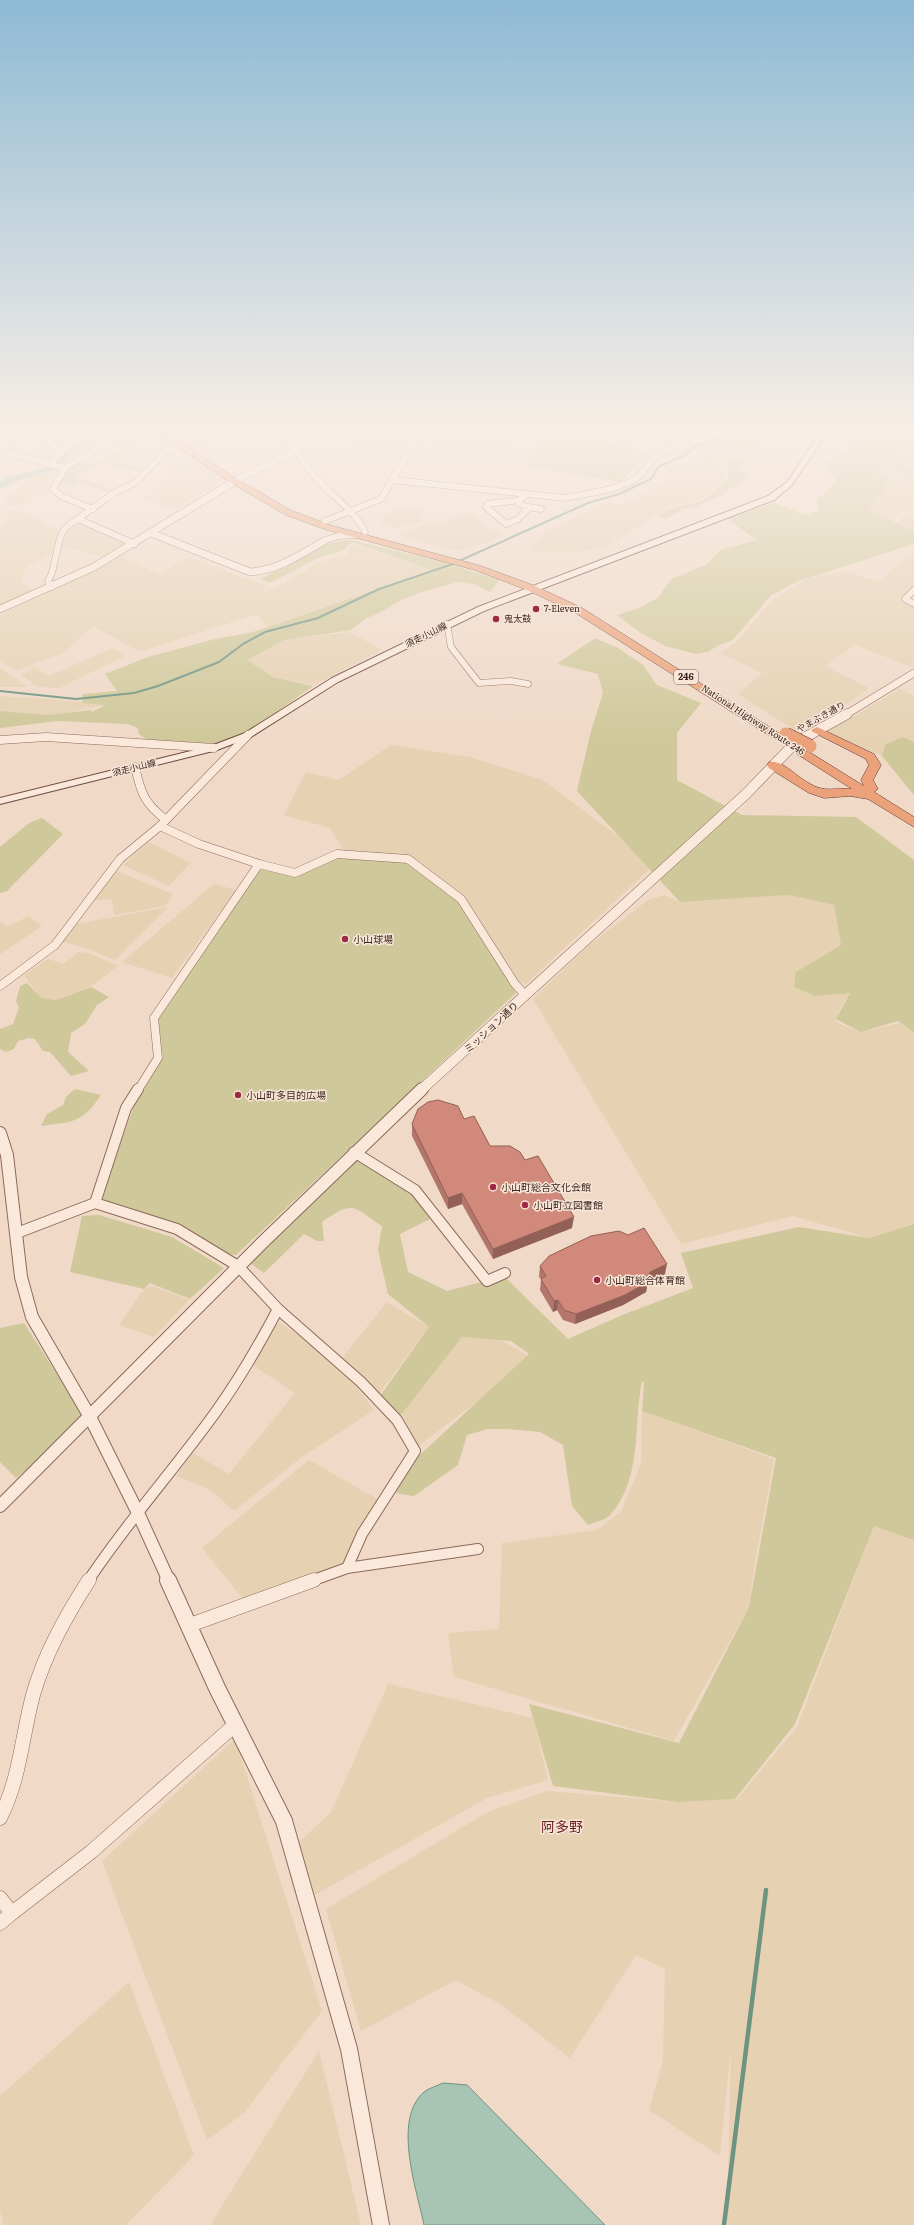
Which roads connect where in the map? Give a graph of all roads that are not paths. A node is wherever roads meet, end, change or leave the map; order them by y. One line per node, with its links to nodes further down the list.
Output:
1 (63, 533): 11 (street)
2 (110, 533): 9 (street)
3 (151, 533): 8 (street); 9 (street)
4 (349, 533): 7 (highway, National Highway Route 246 / 246)
5 (368, 533): 10 (highway, National Highway Route 246 / 246)
6 (679, 533): 12 (main road, 須走小山線)
7 (355, 535): 8 (street); 10 (highway, National Highway Route 246 / 246)
8 (326, 540)
9 (135, 544): 11 (street)
10 (458, 560): 12 (highway, National Highway Route 246 / 246)
11 (52, 587): 15 (street)
12 (535, 587): 16 (main road, 須走小山線); 23 (highway, National Highway Route 246 / 246)
13 (914, 590): 14 (street)
14 (914, 604)
15 (0, 609)
16 (447, 624): 18 (street); 20 (main road, 須走小山線)
17 (914, 673): 19 (street, やまぶき通り)
18 (528, 684)
19 (817, 730): 24 (street, やまぶき通り); 27 (highway)
20 (248, 735): 22 (main road, 須走小山線); 34 (street)
21 (0, 740): 22 (street)
22 (214, 748): 25 (main road, 須走小山線)
23 (806, 748): 26 (highway, National Highway Route 246 / 246); 27 (highway); 28 (highway, National Highway Route 246 / 246)
24 (773, 765): 29 (street, やまぶき通り); 30 (highway)
25 (135, 767): 31 (main road, 須走小山線); 34 (street)
26 (830, 770): 30 (highway); 32 (highway, National Highway Route 246 / 246)
27 (873, 770): 28 (highway)
28 (872, 789): 33 (highway, National Highway Route 246 / 246)
29 (748, 792): 38 (street, ミッション通り)
30 (833, 794): 32 (highway)
31 (0, 801)
32 (891, 808): 35 (highway, National Highway Route 246 / 246)
33 (914, 816)
34 (163, 823): 36 (street); 37 (street)
35 (914, 823)
36 (259, 864): 38 (street); 41 (street)
37 (0, 986)
38 (525, 994): 40 (street, ミッション通り)
39 (0, 1133): 42 (street)
40 (354, 1152): 43 (street, ミッション通り); 44 (street)
41 (95, 1203): 42 (street); 43 (street)
42 (16, 1232): 46 (street)
43 (238, 1266): 45 (street); 46 (street, ミッション通り)
44 (504, 1273)
45 (278, 1309): 48 (street); 50 (street)
46 (90, 1417): 47 (street, ミッション通り); 48 (street)
47 (0, 1506)
48 (138, 1513): 51 (street); 53 (street)
49 (478, 1549): 50 (street)
50 (347, 1568): 51 (street)
51 (190, 1625): 52 (street)
52 (236, 1724): 55 (street); 57 (street)
53 (0, 1818)
54 (0, 1898): 55 (street)
55 (12, 1913): 56 (street)
56 (0, 1923)
57 (381, 2225)

